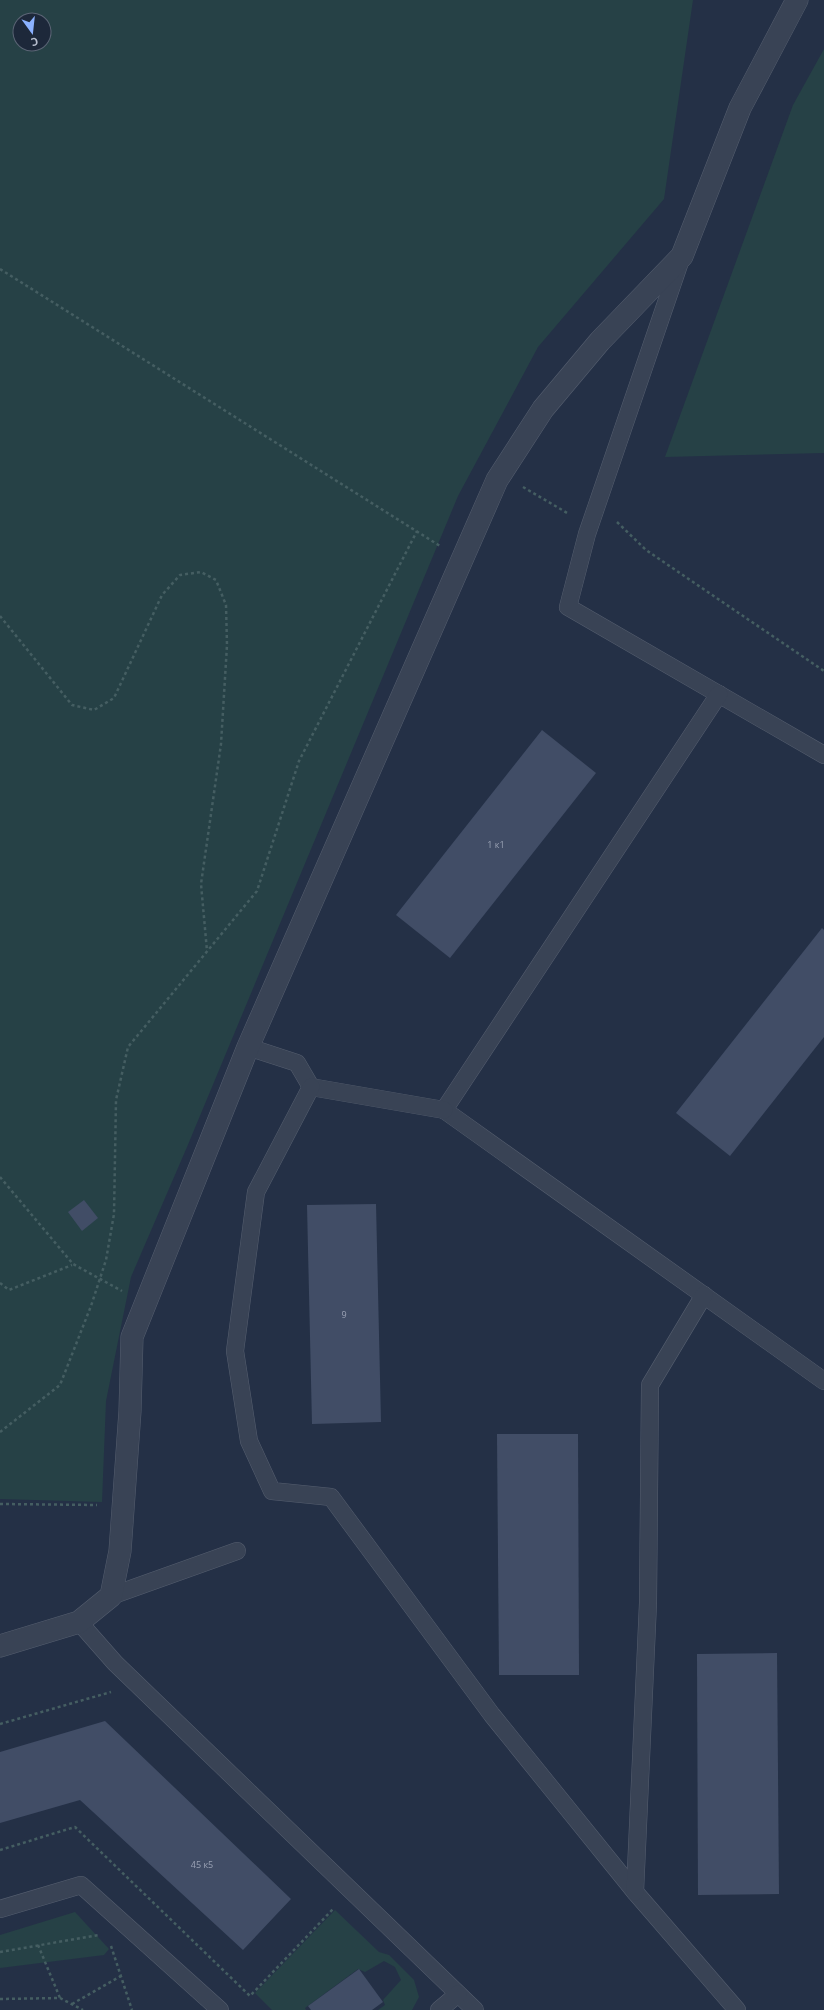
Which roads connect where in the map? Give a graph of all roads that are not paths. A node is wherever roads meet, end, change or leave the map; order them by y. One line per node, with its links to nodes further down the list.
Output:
1 (797, 0): 2 (street)
2 (682, 256): 3 (lane); 5 (street)
3 (720, 694): 4 (lane); 7 (lane)
4 (824, 755)
5 (248, 1047): 6 (lane); 11 (street)
6 (311, 1086): 7 (lane); 14 (lane)
7 (444, 1110): 8 (lane)
8 (704, 1295): 9 (lane); 14 (lane)
9 (824, 1381)
10 (237, 1551): 11 (lane)
11 (111, 1596): 12 (street)
12 (79, 1622): 13 (street); 16 (lane)
13 (0, 1646)
14 (635, 1892): 20 (lane)
15 (0, 1909): 17 (lane)
16 (458, 1994): 18 (lane); 19 (lane)
17 (220, 2010)
18 (439, 2010)
19 (475, 2010)
20 (737, 2010)

